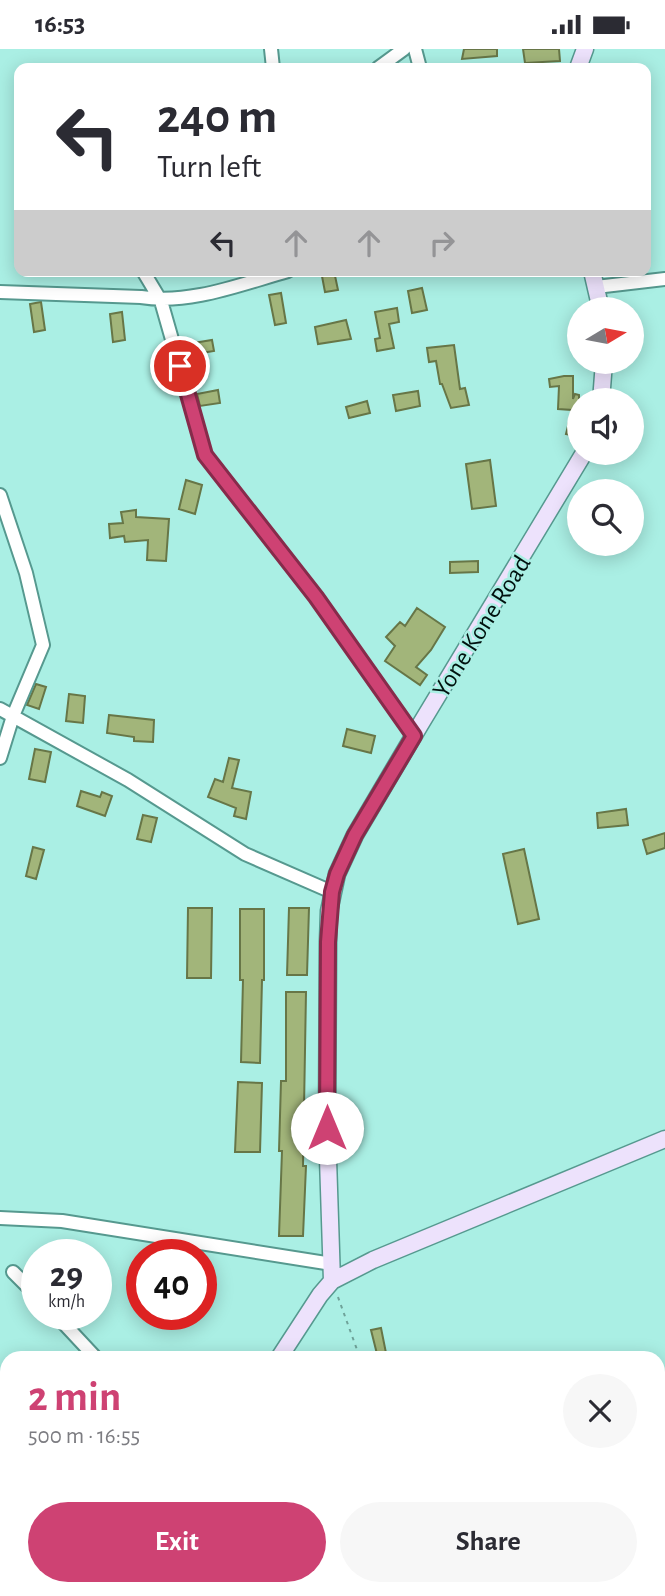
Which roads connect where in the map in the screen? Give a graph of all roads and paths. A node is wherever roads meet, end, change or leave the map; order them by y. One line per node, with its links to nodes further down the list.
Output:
1 (404, 49): 2 (street)
2 (385, 63)
3 (147, 277): 9 (street)
4 (267, 277): 9 (street)
5 (594, 279): 6 (street); 8 (street)
6 (665, 279)
7 (0, 292): 9 (street)
8 (598, 297)
9 (161, 301): 14 (street)
10 (577, 465): 14 (street, Yone Kone Road)
11 (0, 495): 13 (street)
12 (0, 709): 13 (street)
13 (13, 716): 15 (street); 16 (street)
14 (414, 736): 16 (street, Yone Kone Road)
15 (0, 758)
16 (332, 892): 19 (street, Yone Kone Road)
17 (665, 1139): 22 (street)
18 (0, 1218): 19 (street)
19 (332, 1264): 22 (street, Yone Kone Road)
20 (13, 1272): 21 (street)
21 (21, 1280)
22 (332, 1281): 25 (street); 26 (path)
23 (70, 1330): 24 (street)
24 (89, 1351)
25 (284, 1351)
26 (357, 1351)

